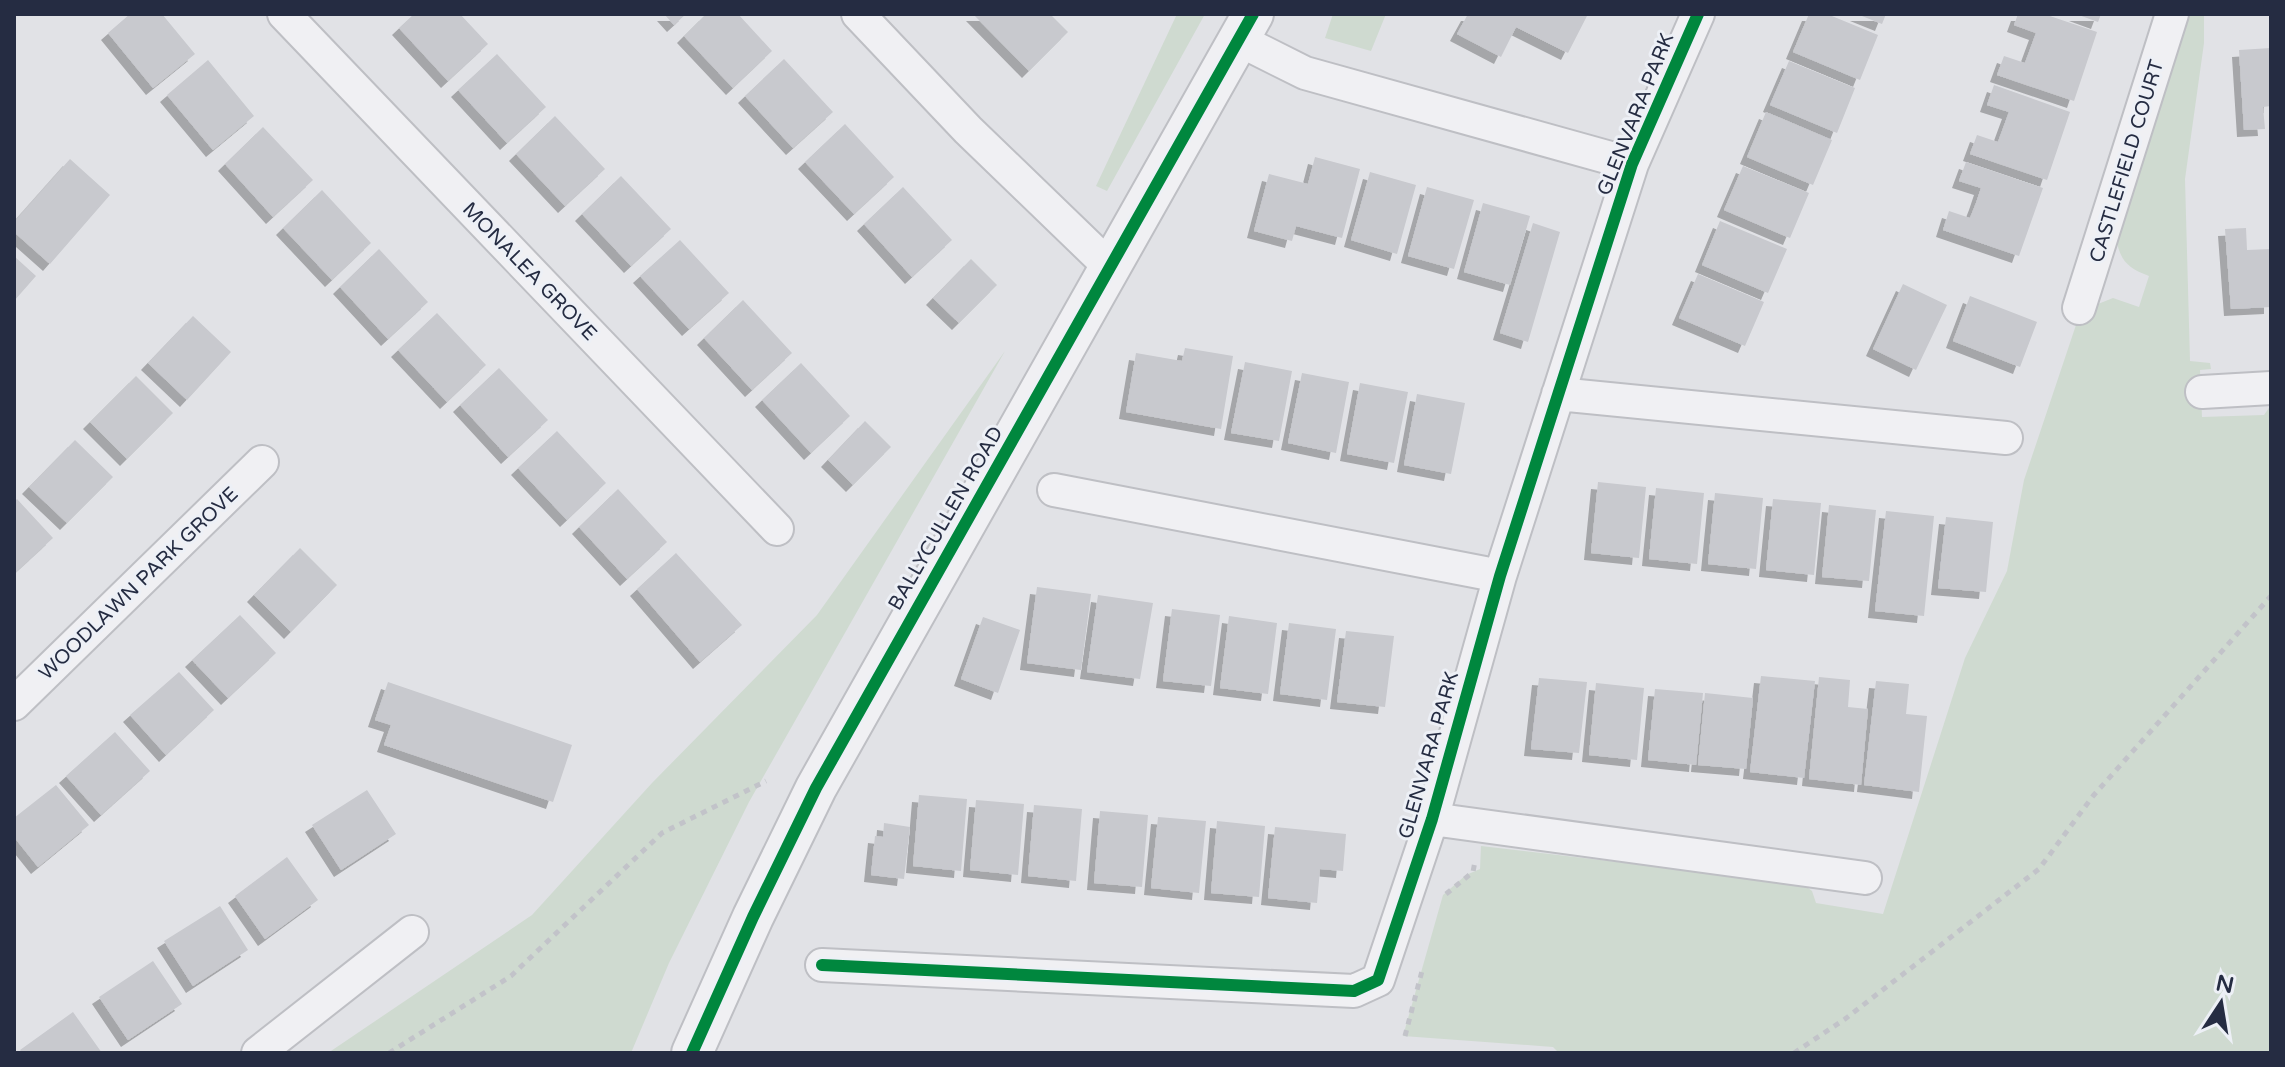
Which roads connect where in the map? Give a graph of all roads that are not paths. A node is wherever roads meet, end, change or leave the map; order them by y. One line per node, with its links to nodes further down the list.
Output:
1 (284, 14): 15 (street, MONALEA GROVE)
2 (858, 14): 7 (street)
3 (1698, 14): 6 (street, GLENVARA PARK)
4 (2172, 14): 8 (street, CASTLEFIELD COURT)
5 (1246, 27): 6 (street, GLENVARA PARK); 7 (street, BALLYCULLEN ROAD)
6 (1632, 164): 11 (street, GLENVARA PARK)
7 (1111, 268): 23 (street, BALLYCULLEN ROAD)
8 (2079, 308)
9 (2271, 388): 10 (street)
10 (2202, 392)
11 (1558, 394): 12 (street); 16 (street, GLENVARA PARK)
12 (2006, 438)
13 (262, 462): 17 (street, WOODLAWN PARK GROVE)
14 (1054, 490): 16 (street)
15 (777, 529)
16 (1500, 576): 18 (street, GLENVARA PARK)
17 (14, 704)
18 (1432, 819): 19 (street, GLENVARA PARK); 21 (street, GLENVARA PARK)
19 (1865, 878)
20 (412, 932): 22 (street)
21 (822, 965)
22 (258, 1053)
23 (692, 1053)

